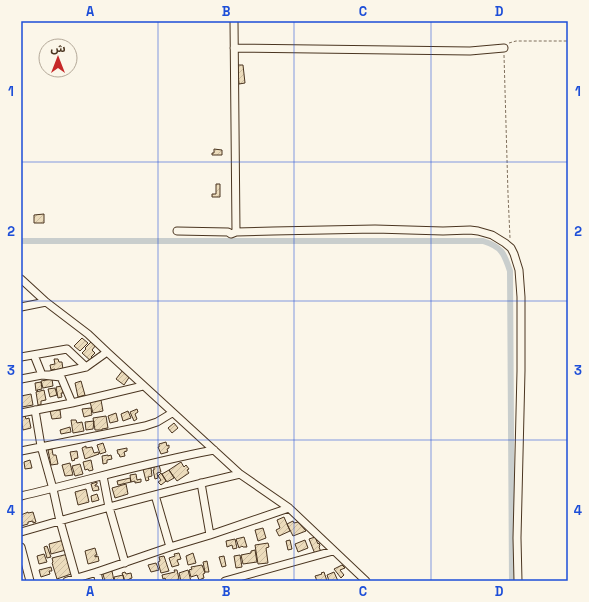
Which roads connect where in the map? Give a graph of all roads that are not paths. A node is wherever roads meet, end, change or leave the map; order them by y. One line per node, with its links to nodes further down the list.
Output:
1 (234, 21): 2 (street)
2 (234, 48): 3 (street); 5 (street)
3 (504, 48)
4 (177, 231): 5 (street)
5 (236, 232): 45 (street)
6 (21, 279): 7 (street)
7 (46, 302): 8 (street); 9 (street)
8 (21, 307)
9 (107, 352): 12 (street); 15 (street)
10 (34, 355): 11 (street); 12 (street); 13 (street)
11 (21, 357)
12 (86, 367): 13 (street)
13 (42, 375): 14 (street); 16 (street)
14 (21, 379)
15 (143, 386): 16 (street); 19 (street)
16 (72, 403): 17 (street)
17 (35, 410): 18 (street); 20 (street)
18 (21, 413)
19 (172, 413): 20 (street); 21 (street)
20 (42, 446): 22 (street); 26 (street)
21 (214, 450): 23 (street); 24 (street)
22 (21, 451)
23 (240, 474): 25 (street); 30 (street)
24 (103, 476): 26 (street); 29 (street)
25 (201, 483): 27 (street); 33 (street)
26 (53, 489): 28 (street); 31 (street)
27 (155, 495): 29 (street); 35 (street)
28 (21, 496)
29 (109, 507): 31 (street); 37 (street)
30 (289, 508): 33 (street); 36 (street)
31 (60, 520): 32 (street); 39 (street)
32 (21, 532)
33 (210, 535): 35 (street)
34 (21, 547): 40 (street)
35 (170, 547): 37 (street)
36 (333, 551): 43 (street); 44 (street)
37 (125, 563): 38 (street)
38 (97, 572): 39 (street); 42 (street)
39 (76, 578): 41 (street)
40 (30, 581)
41 (67, 581)
42 (99, 581)
43 (225, 581)
44 (366, 581)
45 (518, 581)

